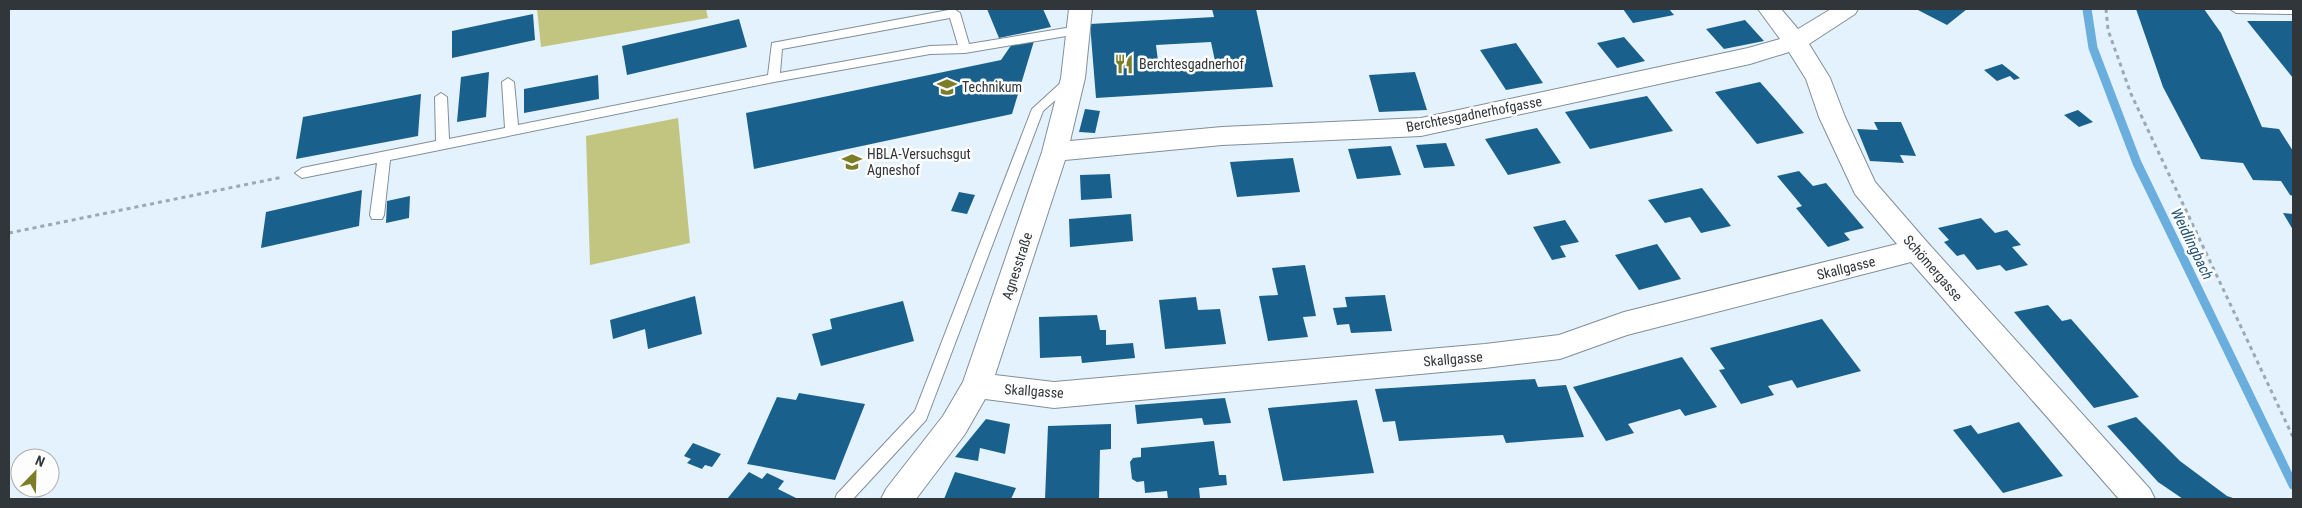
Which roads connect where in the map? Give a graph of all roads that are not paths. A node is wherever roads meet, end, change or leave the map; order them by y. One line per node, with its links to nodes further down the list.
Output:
1 (1769, 9): 6 (street, Schömergasse)
2 (1847, 9): 6 (street, Berchtesgadnerhofgasse)
3 (2236, 9): 4 (lane)
4 (2293, 10)
5 (1079, 20): 7 (lane); 9 (street, Agnesstraße)
6 (1795, 42): 14 (street, Berchtesgadnerhofgasse); 18 (street, Schömergasse)
7 (964, 49): 8 (lane); 8 (lane)
8 (774, 78): 12 (lane)
9 (1074, 78): 14 (street, Agnesstraße); 20 (lane)
10 (508, 82): 12 (lane)
11 (441, 97): 13 (lane)
12 (512, 131): 13 (lane)
13 (443, 145): 15 (lane)
14 (1055, 152): 19 (street, Agnesstraße)
15 (384, 157): 16 (lane); 17 (lane)
16 (302, 173)
17 (377, 215)
18 (1917, 250): 19 (street, Skallgasse); 22 (street, Schömergasse)
19 (977, 386): 21 (street, Agnesstraße)
20 (843, 499)
21 (897, 499)
22 (2139, 499)

